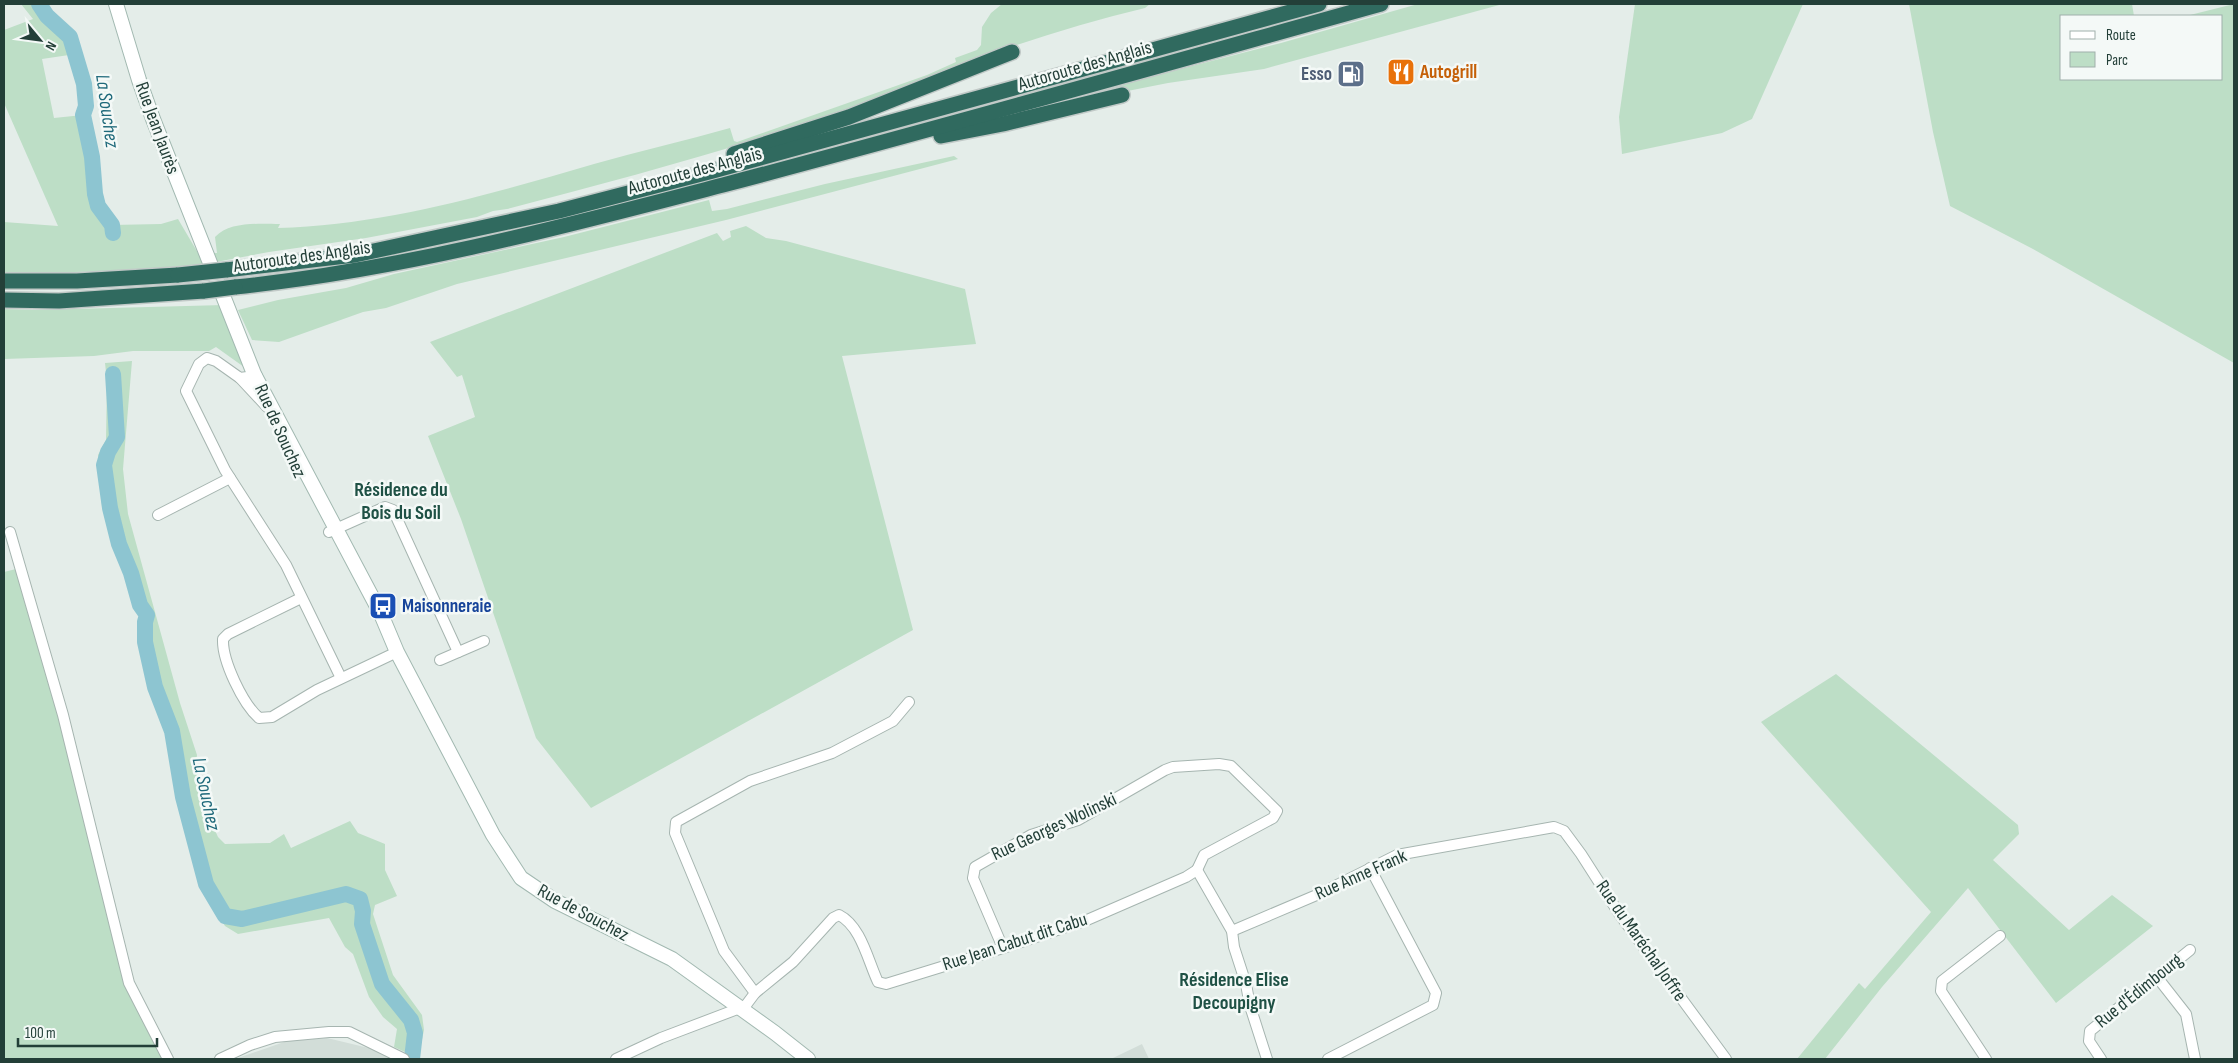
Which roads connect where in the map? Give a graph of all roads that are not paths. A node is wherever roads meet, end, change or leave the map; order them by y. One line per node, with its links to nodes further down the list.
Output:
1 (116, 4): 10 (main road, Rue Jean Jaurès)
2 (1319, 4): 7 (highway, Autoroute des Anglais)
3 (1381, 4): 6 (highway, Autoroute des Anglais)
4 (1012, 52): 7 (highway)
5 (1122, 95): 6 (highway)
6 (865, 148): 9 (highway, Autoroute des Anglais, bridge)
7 (624, 193): 8 (highway, Autoroute des Anglais, bridge)
8 (4, 281)
9 (4, 300)
10 (255, 376): 11 (street); 12 (main road, Rue de Souchez); 15 (main road, Rue de Souchez)
11 (240, 378): 12 (street); 13 (street)
12 (267, 407): 15 (main road, Rue de Souchez)
13 (230, 478): 14 (street); 17 (street)
14 (158, 515)
15 (332, 530): 19 (main road, Rue de Souchez); 20 (street)
16 (10, 532): 36 (street)
17 (301, 598): 22 (street); 22 (street)
18 (484, 641): 20 (street)
19 (397, 652): 22 (street); 33 (main road, Rue de Souchez)
20 (458, 652): 21 (street)
21 (440, 660)
22 (341, 678)
23 (909, 702): 32 (street)
24 (1554, 828): 25 (street, Rue Anne Frank); 43 (street, Rue du Maréchal Joffre)
25 (1370, 868): 27 (street, Rue Anne Frank); 42 (street)
26 (1197, 870): 27 (street); 29 (street, Rue Jean Cabut dit Cabu); 29 (street, Rue Georges Wolinski)
27 (1232, 931): 41 (street)
28 (2000, 936): 35 (street)
29 (1002, 948): 32 (street, Rue Jean Cabut dit Cabu)
30 (2190, 950): 31 (street, Rue d'Édimbourg)
31 (2157, 977): 44 (street, Rue d'Édimbourg); 45 (street)
32 (754, 993): 33 (street)
33 (740, 1008): 34 (street); 40 (main road, Rue de Souchez)
34 (628, 1057): 39 (street)
35 (1983, 1058)
36 (168, 1059)
37 (220, 1059): 38 (street)
38 (404, 1059)
39 (616, 1059)
40 (808, 1059)
41 (1267, 1059)
42 (1328, 1059)
43 (1726, 1059)
44 (2101, 1059)
45 (2195, 1059)

